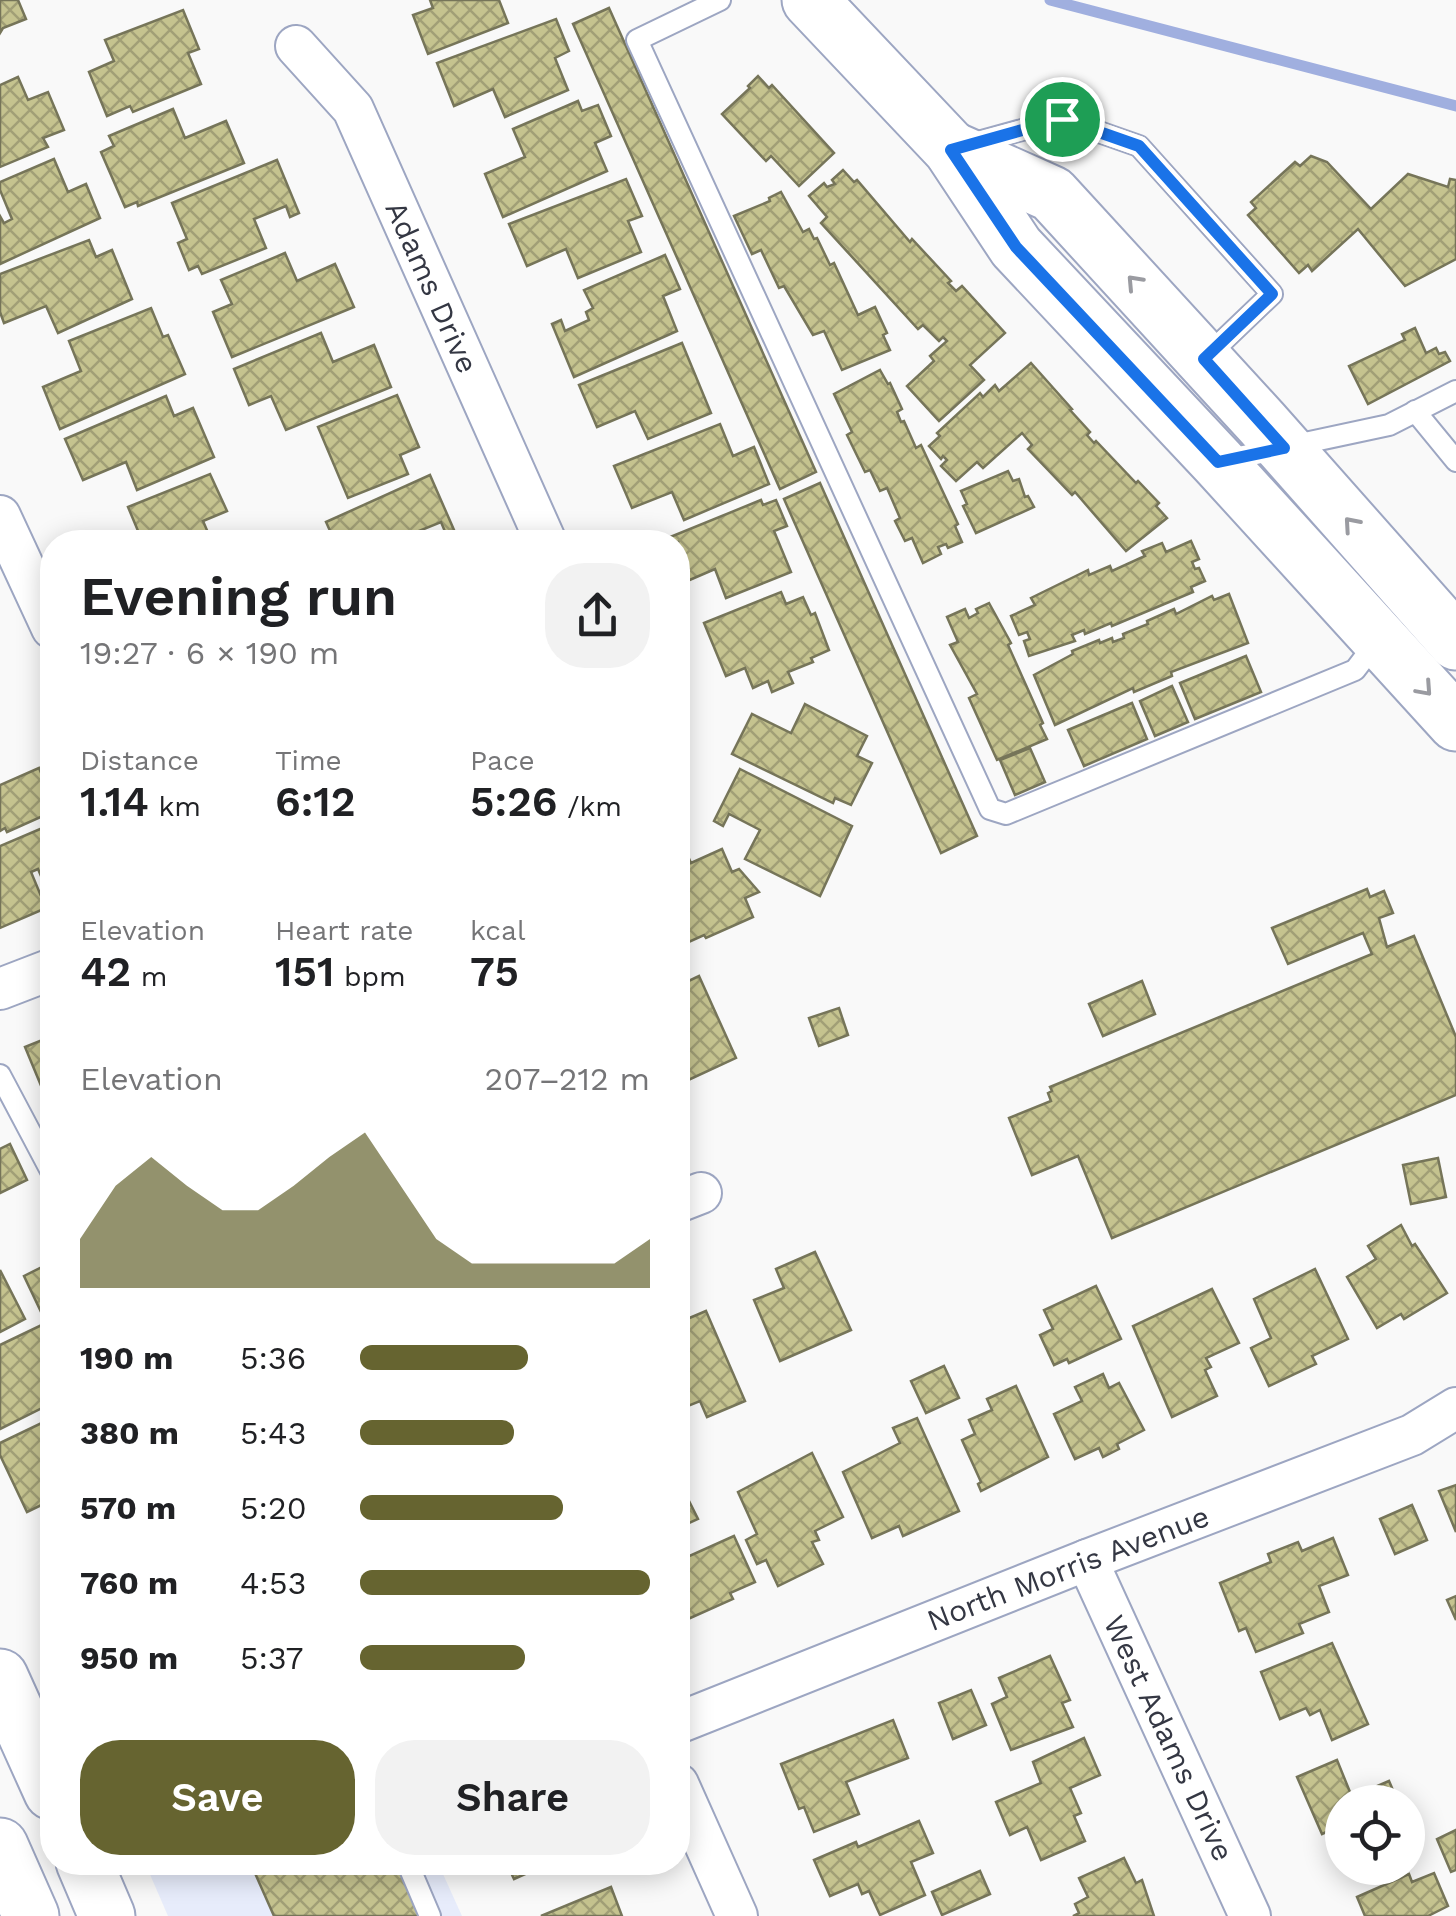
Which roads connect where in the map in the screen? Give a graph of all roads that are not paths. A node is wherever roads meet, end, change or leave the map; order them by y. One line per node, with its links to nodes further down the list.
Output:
1 (720, 0): 14 (lane)
2 (810, 0): 4 (main road)
3 (296, 46): 12 (street, Adams Drive)
4 (951, 150): 5 (main road, one-way to 4); 5 (lane); 10 (main road)
5 (1204, 359): 8 (main road)
6 (1456, 391): 7 (lane)
7 (1415, 412): 8 (lane); 9 (lane)
8 (1284, 448): 10 (lane); 14 (main road, one-way to 8)
9 (1456, 461)
10 (1218, 462): 14 (main road)
11 (0, 516): 13 (street)
12 (541, 530)
13 (40, 602)
14 (1398, 617): 15 (main road); 16 (main road, one-way to 16)
15 (1456, 642)
16 (1456, 723)
17 (40, 974): 18 (street)
18 (0, 990)
19 (0, 1075): 20 (lane)
20 (40, 1150)
21 (1456, 1408): 22 (street, North Morris Avenue)
22 (1088, 1560): 24 (street, North Morris Avenue); 34 (street, West Adams Drive)
23 (0, 1678): 25 (main road)
24 (690, 1718)
25 (40, 1756)
26 (690, 1811): 33 (street)
27 (2, 1859): 30 (main road)
28 (90, 1875): 31 (main road)
29 (412, 1875): 32 (lane)
30 (30, 1916)
31 (107, 1916)
32 (430, 1916)
33 (737, 1916)
34 (1250, 1916)

